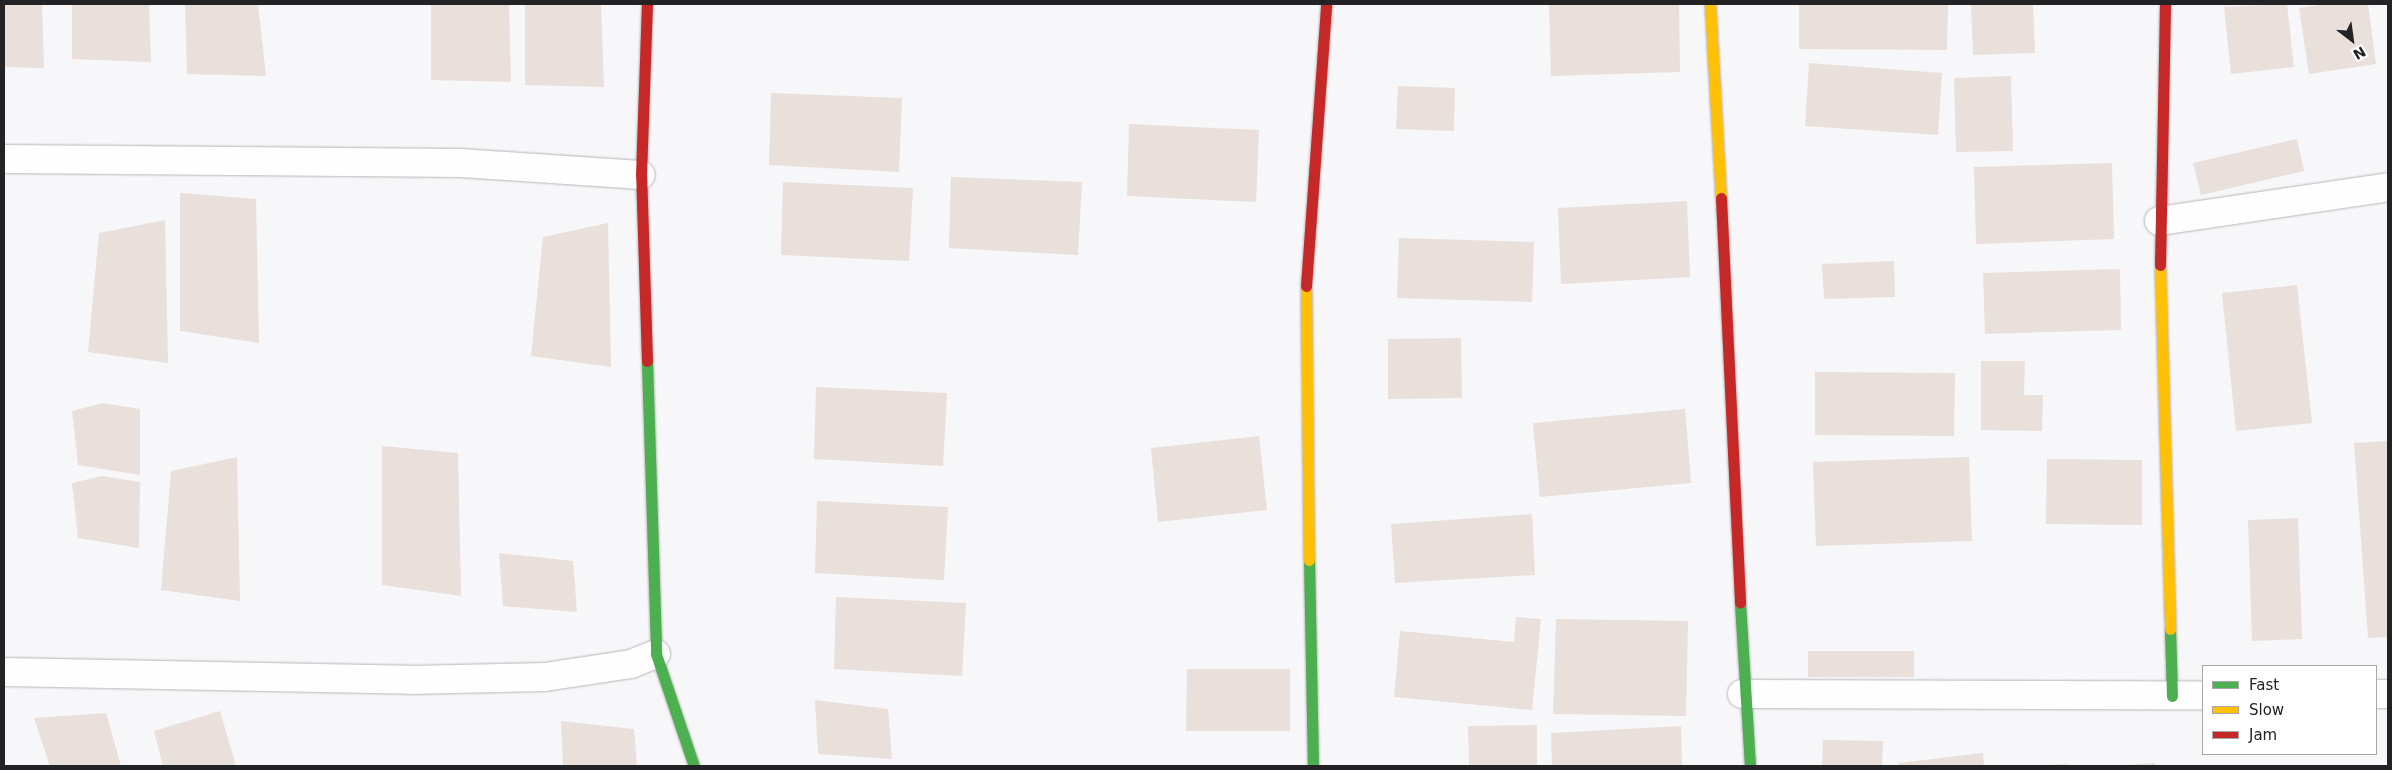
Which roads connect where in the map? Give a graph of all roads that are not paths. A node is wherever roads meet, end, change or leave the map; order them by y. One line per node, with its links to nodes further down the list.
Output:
1 (646, 4): 6 (street)
2 (1326, 4): 15 (street)
3 (1710, 4): 11 (street)
4 (2165, 4): 8 (street)
5 (4, 159): 6 (street)
6 (641, 175): 9 (street)
7 (2388, 187): 8 (street)
8 (2159, 221): 12 (street)
9 (656, 654): 10 (street); 14 (street)
10 (4, 672)
11 (1742, 694): 12 (street); 16 (street)
12 (2172, 696): 13 (street)
13 (2202, 696)
14 (694, 766)
15 (1313, 766)
16 (1750, 766)

